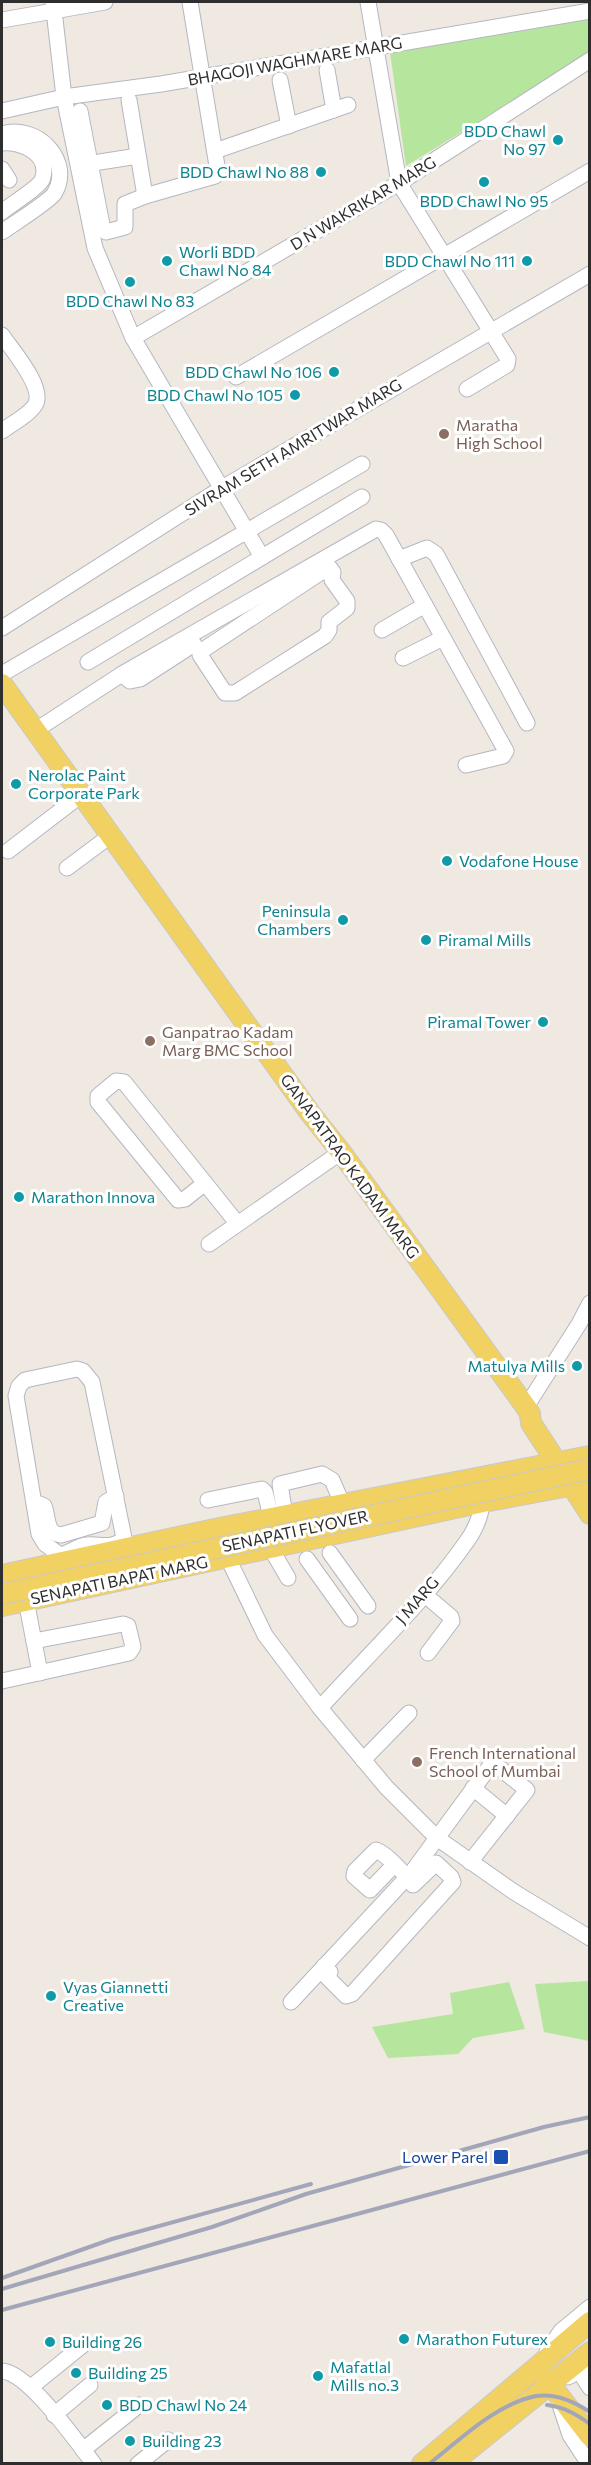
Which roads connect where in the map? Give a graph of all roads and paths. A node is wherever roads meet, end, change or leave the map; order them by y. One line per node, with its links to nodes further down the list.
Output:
1 (105, 2): 4 (street)
2 (190, 2): 10 (street)
3 (368, 2): 7 (street)
4 (54, 6): 6 (street); 12 (street)
5 (590, 11): 7 (street, BHAGOJI WAGHMARE MARG)
6 (2, 20)
7 (376, 47): 10 (street, BHAGOJI WAGHMARE MARG); 23 (street)
8 (590, 60): 23 (street, D N WAKRIKAR MARG)
9 (327, 70): 16 (street)
10 (203, 77): 12 (street, BHAGOJI WAGHMARE MARG); 19 (street)
11 (280, 80): 16 (street)
12 (64, 98): 14 (street, BHAGOJI WAGHMARE MARG); 31 (street)
13 (129, 100): 20 (street)
14 (2, 111)
15 (80, 111): 21 (street)
16 (289, 126): 19 (street)
17 (2, 134): 26 (street)
18 (2, 143): 25 (street)
19 (215, 151): 24 (street)
20 (138, 156): 21 (street); 24 (street)
21 (88, 164): 24 (street)
22 (590, 171): 27 (street)
23 (399, 183): 27 (street); 31 (street, D N WAKRIKAR MARG)
24 (145, 196)
25 (2, 212)
26 (2, 232)
27 (444, 256): 29 (street); 32 (street)
28 (590, 274): 29 (street, SIVRAM SETH AMRITWAR MARG)
29 (490, 331): 33 (street); 36 (street, SIVRAM SETH AMRITWAR MARG)
30 (2, 335): 34 (street)
31 (133, 339): 36 (street)
32 (236, 377)
33 (467, 389)
34 (2, 431)
35 (362, 464): 38 (street)
36 (222, 488): 38 (street); 43 (street, SIVRAM SETH AMRITWAR MARG)
37 (362, 497): 39 (street)
38 (247, 531): 39 (street); 49 (street)
39 (262, 557): 47 (street)
40 (399, 559): 42 (street); 48 (street); 50 (street)
41 (329, 567): 41 (street); 48 (street)
42 (425, 605): 44 (street); 45 (street)
43 (2, 628)
44 (382, 630)
45 (443, 638): 46 (street); 52 (street)
46 (403, 658)
47 (88, 662)
48 (122, 674): 51 (street)
49 (3, 686): 51 (main road, GANAPATRAO KADAM MARG)
50 (527, 723)
51 (36, 730): 53 (main road, GANAPATRAO KADAM MARG)
52 (466, 765)
53 (81, 795): 54 (main road, GANAPATRAO KADAM MARG); 55 (street)
54 (110, 836): 56 (street); 57 (main road, GANAPATRAO KADAM MARG)
55 (8, 851)
56 (67, 868)
57 (341, 1152): 59 (street); 62 (main road, GANAPATRAO KADAM MARG)
58 (205, 1183): 58 (street); 59 (street)
59 (237, 1223): 60 (street)
60 (209, 1244)
61 (590, 1303): 62 (street)
62 (528, 1410): 64 (main road, GANAPATRAO KADAM MARG)
63 (590, 1458): 64 (main road, SENAPATI BAPAT MARG); 80 (main road, SENAPATI FLYOVER)
64 (562, 1462): 65 (main road, SENAPATI BAPAT MARG); 66 (main road, GANAPATRAO KADAM MARG)
65 (479, 1477): 69 (street); 70 (main road, SENAPATI BAPAT MARG)
66 (584, 1483): 69 (main road, SENAPATI BAPAT MARG); 73 (main road, GANAPATRAO KADAM MARG); 83 (main road, SENAPATI FLYOVER, bridge)
67 (116, 1496): 71 (street); 71 (street); 76 (street)
68 (208, 1500): 72 (street)
69 (483, 1502): 75 (main road, SENAPATI BAPAT MARG); 84 (street, J MARG)
70 (342, 1503): 72 (main road, SENAPATI BAPAT MARG); 72 (street)
71 (34, 1506): 76 (street)
72 (280, 1512): 74 (main road, SENAPATI BAPAT MARG)
73 (590, 1514)
74 (215, 1529): 76 (main road, SENAPATI BAPAT MARG); 78 (street)
75 (270, 1547): 78 (main road, SENAPATI BAPAT MARG); 81 (street)
76 (85, 1551): 80 (main road, SENAPATI BAPAT MARG); 82 (street)
77 (330, 1553): 86 (street)
78 (226, 1556): 82 (main road, SENAPATI BAPAT MARG); 92 (street)
79 (307, 1559): 87 (street)
80 (6, 1577): 85 (main road)
81 (288, 1578)
82 (99, 1584): 85 (main road, SENAPATI BAPAT MARG)
83 (2, 1594)
84 (424, 1594): 89 (street); 92 (street, J MARG)
85 (16, 1602): 88 (street)
86 (368, 1606)
87 (350, 1619)
88 (34, 1641): 90 (street); 90 (street)
89 (428, 1653)
90 (40, 1673): 91 (street)
91 (2, 1681)
92 (320, 1708): 94 (street)
93 (409, 1713): 94 (street)
94 (365, 1762): 97 (street)
95 (473, 1788): 96 (street); 96 (street); 97 (street)
96 (507, 1816): 98 (street)
97 (437, 1838): 98 (street); 100 (street)
98 (470, 1862): 101 (street)
99 (394, 1865): 100 (street)
100 (413, 1876): 102 (street); 102 (street)
101 (590, 1938)
102 (327, 1969): 103 (street)
103 (291, 2002)
104 (590, 2307): 108 (street)
105 (590, 2322): 108 (main road)
106 (83, 2345): 110 (street)
107 (585, 2362): 112 (main road); 113 (street)
108 (537, 2367): 112 (main road); 121 (main road)
109 (2, 2371): 110 (street)
110 (35, 2384): 115 (street)
111 (90, 2385): 115 (street)
112 (554, 2387): 116 (main road); 122 (main road); 123 (street)
113 (590, 2388)
114 (139, 2405): 118 (street)
115 (58, 2412): 118 (street)
116 (590, 2436)
117 (168, 2440): 120 (street)
118 (83, 2450): 119 (street)
119 (94, 2463)
120 (138, 2463)
121 (422, 2463)
122 (451, 2463)
123 (589, 2463)

